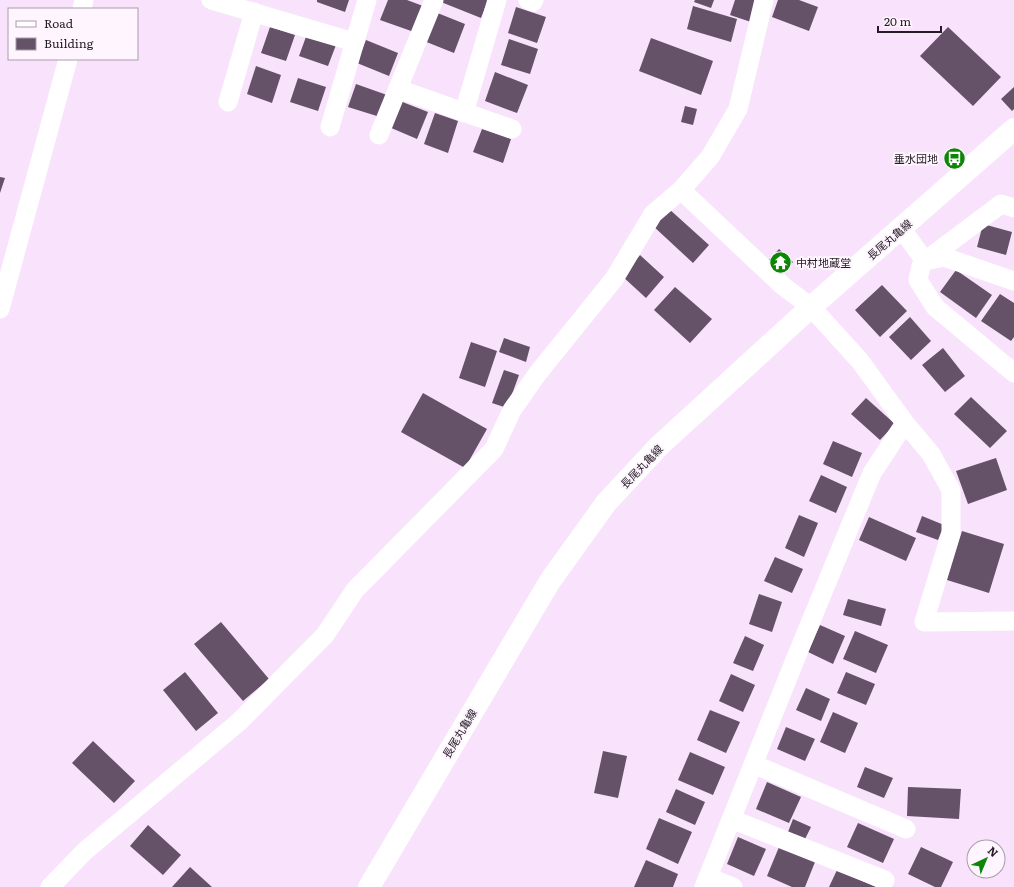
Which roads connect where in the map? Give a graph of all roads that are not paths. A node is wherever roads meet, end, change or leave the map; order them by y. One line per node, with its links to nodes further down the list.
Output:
1 (211, 0): 8 (street)
2 (367, 0): 9 (street)
3 (434, 0): 11 (street)
4 (497, 0): 13 (street)
5 (528, 0): 6 (street)
6 (534, 0)
7 (764, 0): 18 (street)
8 (254, 12): 9 (street); 12 (street)
9 (354, 42): 14 (street)
10 (68, 60): 24 (street)
11 (398, 89): 13 (street); 17 (street)
12 (228, 102)
13 (464, 113): 15 (street)
14 (330, 127)
15 (512, 129)
16 (1014, 129): 20 (main road, 長尾丸亀線)
17 (379, 135)
18 (681, 190): 23 (street); 33 (street)
19 (1014, 208): 21 (street)
20 (902, 228): 21 (street); 23 (main road, 長尾丸亀線)
21 (925, 261): 22 (street); 25 (street)
22 (1014, 280)
23 (811, 307): 26 (street); 34 (main road, 長尾丸亀線)
24 (0, 308)
25 (1014, 373)
26 (904, 423): 27 (street); 28 (street)
27 (1014, 621)
28 (753, 764): 29 (street); 30 (street)
29 (731, 819): 31 (street); 32 (street)
30 (906, 828)
31 (885, 880)
32 (706, 882): 35 (street)
33 (50, 887)
34 (369, 887)
35 (733, 887)

